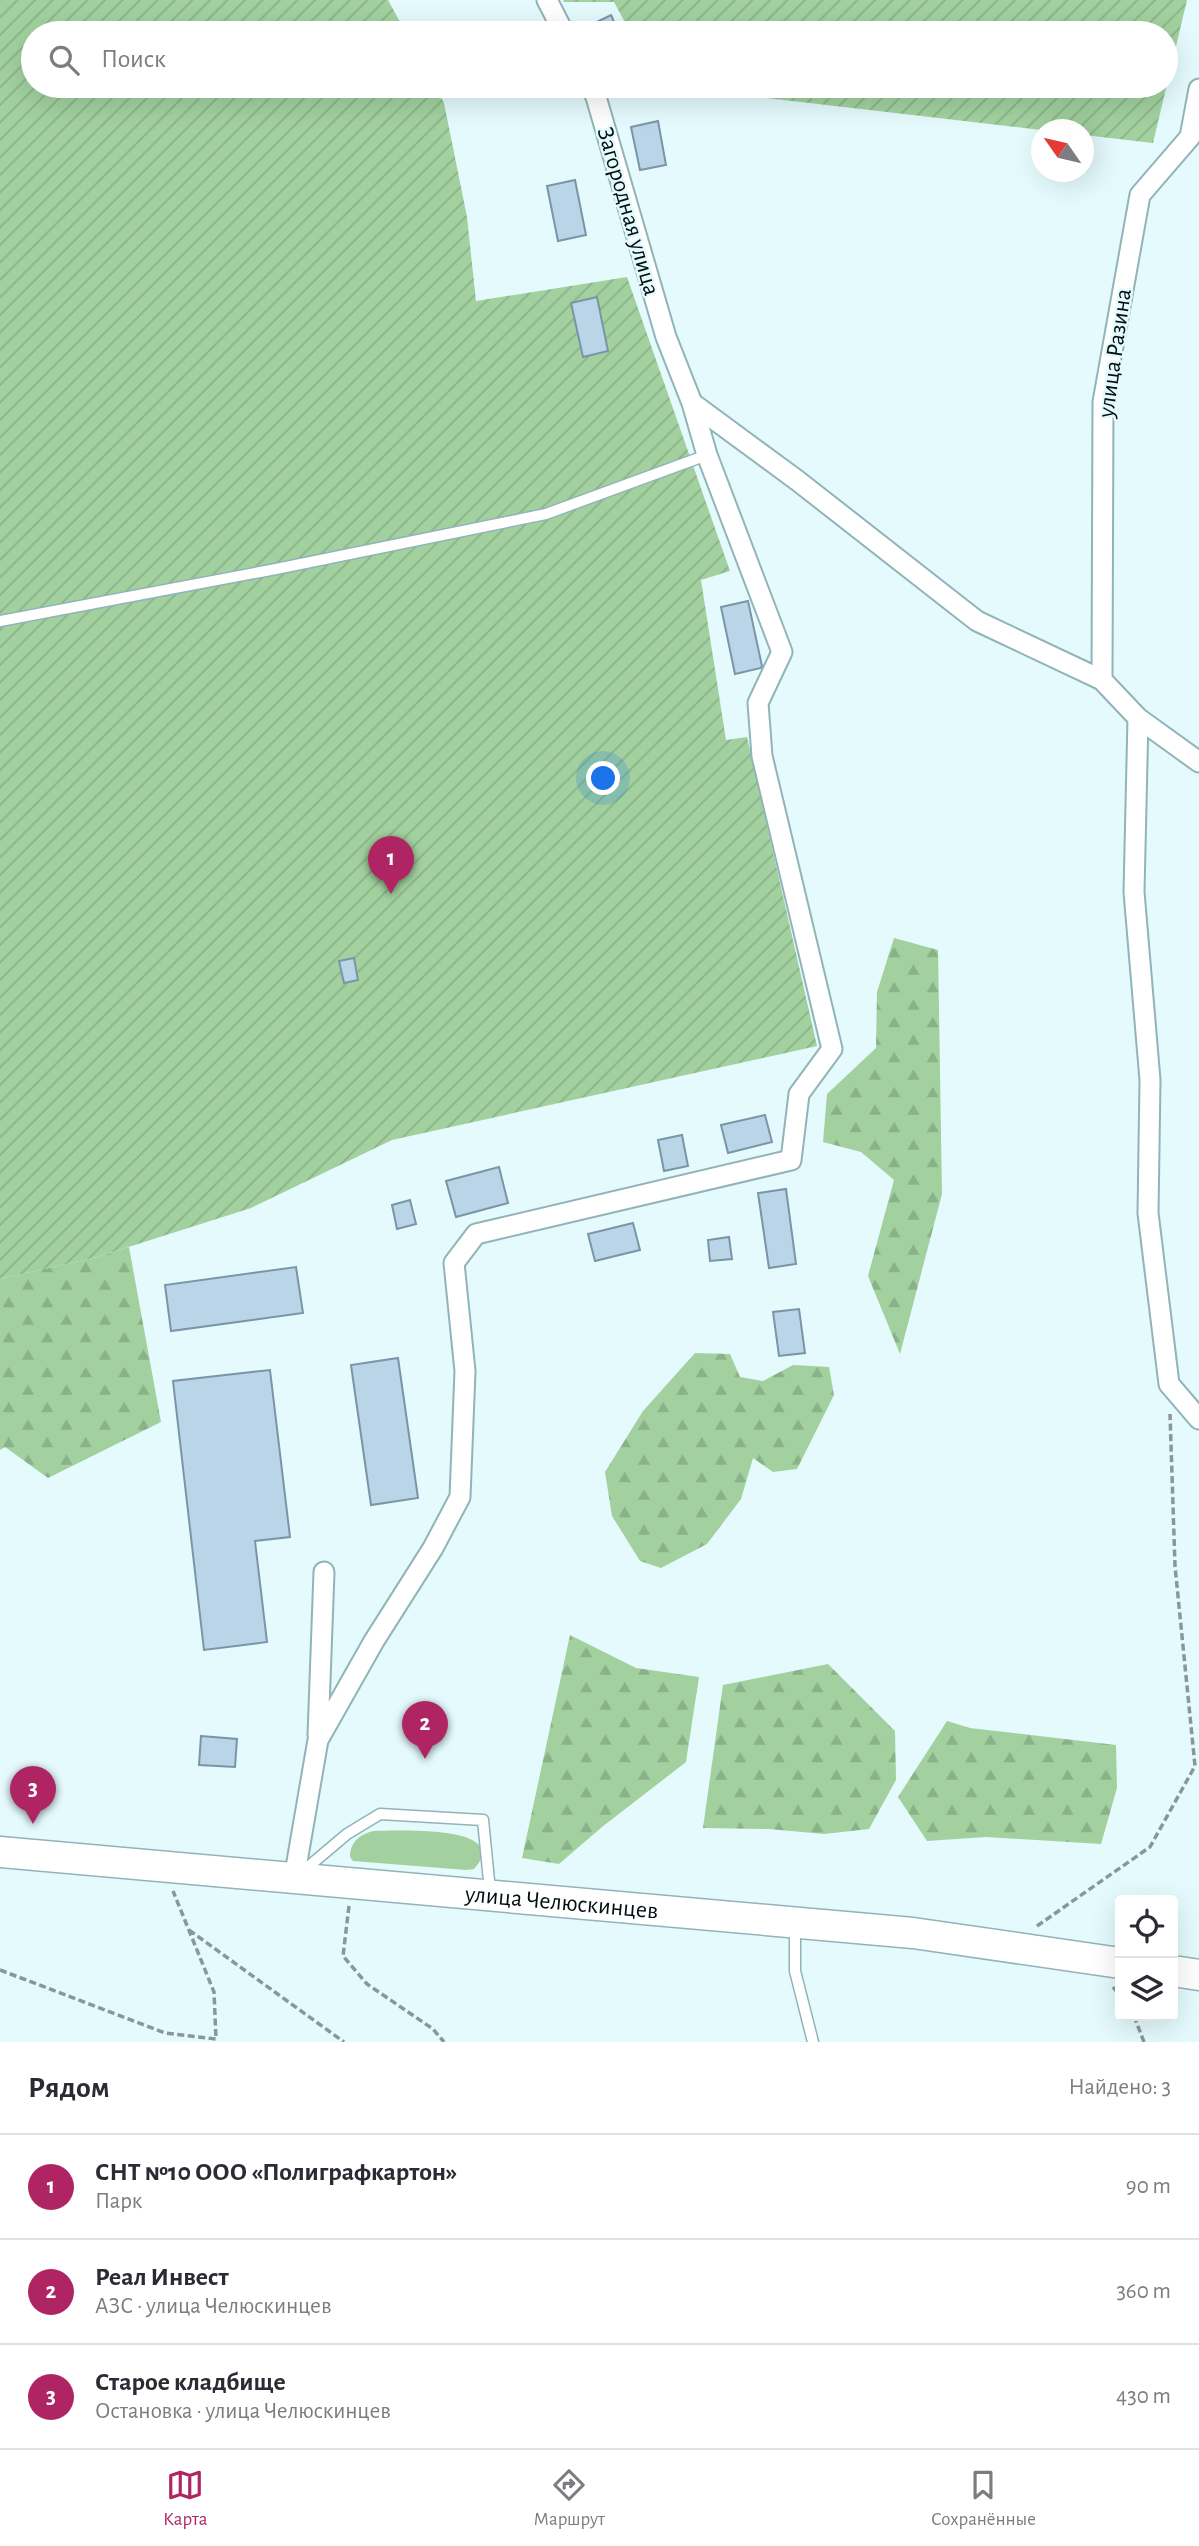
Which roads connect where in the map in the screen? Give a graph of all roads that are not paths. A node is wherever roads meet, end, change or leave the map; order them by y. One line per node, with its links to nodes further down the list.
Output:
1 (547, 0): 2 (street)
2 (558, 21)
3 (1199, 89): 8 (street, улица Разина)
4 (596, 98): 5 (street, Загородная улица)
5 (692, 403): 6 (street, Загородная улица); 8 (street)
6 (707, 455): 7 (lane); 13 (street, Загородная улица)
7 (0, 621)
8 (1102, 680): 9 (street)
9 (1138, 718): 10 (street); 11 (street)
10 (1199, 762)
11 (1199, 1419)
12 (324, 1572): 13 (street)
13 (318, 1740): 15 (street)
14 (0, 1852): 15 (main road, улица Челюскинцев)
15 (295, 1879): 16 (main road, улица Челюскинцев); 16 (lane)
16 (491, 1895): 17 (main road, улица Челюскинцев)
17 (795, 1922): 18 (main road, улица Челюскинцев); 21 (lane)
18 (1115, 1962)
19 (1178, 1972): 20 (main road)
20 (1199, 1975)
21 (813, 2042)

